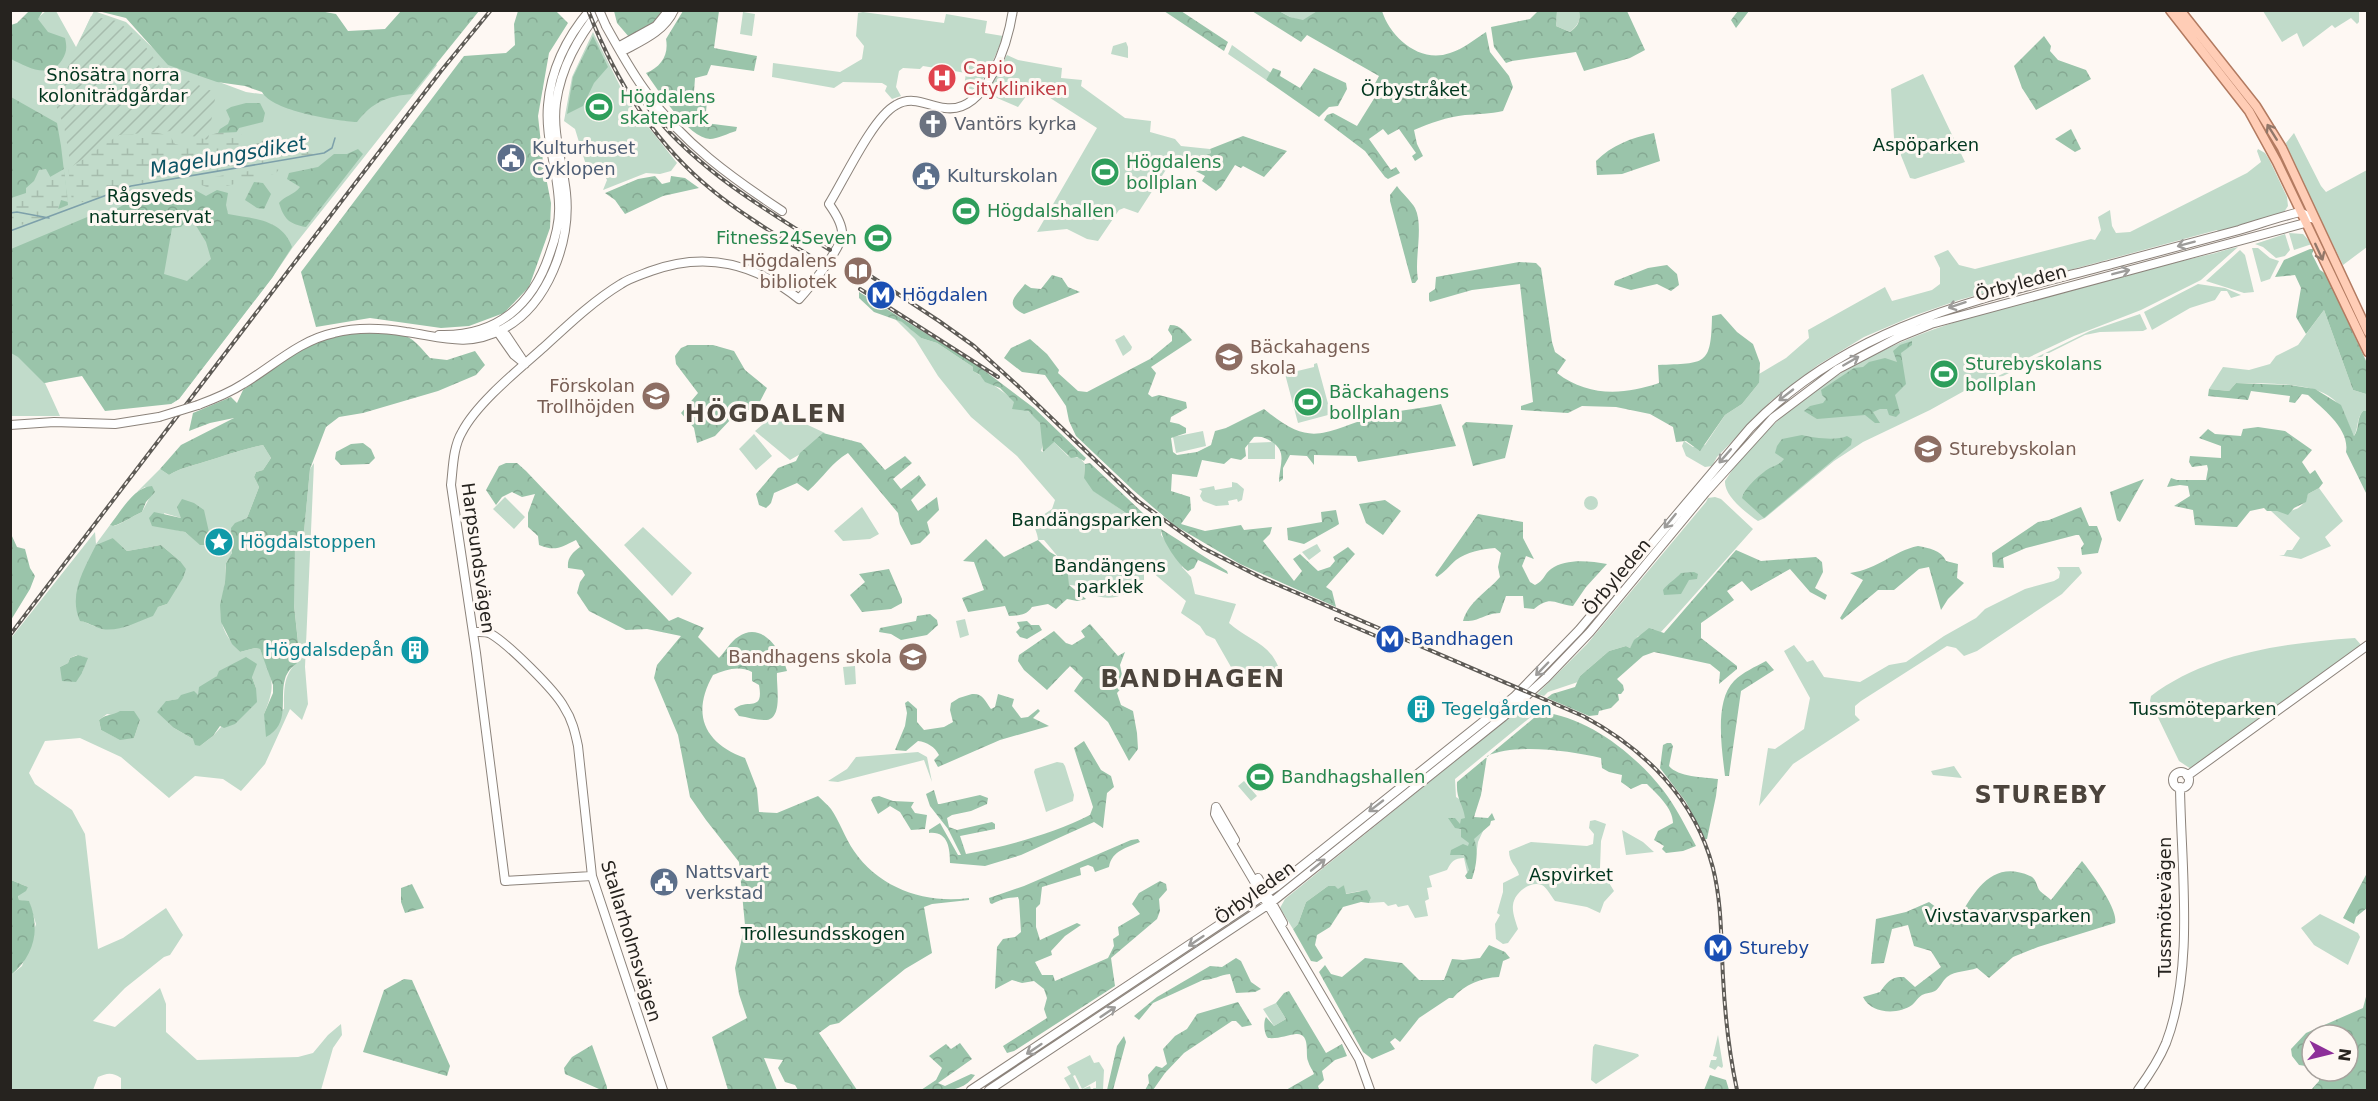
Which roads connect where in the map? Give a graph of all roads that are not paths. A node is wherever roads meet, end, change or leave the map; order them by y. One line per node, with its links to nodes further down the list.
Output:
1 (590, 10): 15 (main road)
2 (600, 10): 8 (main road, bridge); 15 (main road)
3 (669, 10): 8 (main road)
4 (674, 10): 8 (main road)
5 (1013, 10): 18 (main road, Harpsundsvägen)
6 (2170, 10): 11 (main road)
7 (2180, 10): 9 (main road, one-way to 7)
8 (620, 50): 10 (main road)
9 (2306, 199): 11 (main road); 12 (main road)
10 (782, 211)
11 (2303, 216): 12 (main road); 13 (main road, Örbyleden); 14 (main road, Örbyleden); 17 (main road, one-way to 17)
12 (2314, 219): 16 (main road)
13 (2243, 229): 14 (main road); 20 (main road, Örbyleden, one-way to 20)
14 (2246, 240): 21 (main road, Örbyleden, one-way to 14)
15 (497, 327): 18 (main road); 19 (main road, bridge)
16 (2367, 332)
17 (2367, 352)
18 (525, 364): 22 (main road, Harpsundsvägen)
19 (10, 425)
20 (1707, 477): 21 (main road); 27 (main road, Örbyleden, one-way to 27)
21 (1715, 484): 28 (main road, Örbyleden, one-way to 21)
22 (473, 632): 26 (main road, Stallarholmsvägen); 26 (main road, Harpsundsvägen)
23 (2367, 645): 24 (main road)
24 (2187, 776): 25 (main road); 25 (main road)
25 (2180, 787): 33 (main road, Tussmötevägen)
26 (592, 876): 29 (main road, Stallarholmsvägen)
27 (1264, 894): 27 (main road); 28 (main road); 30 (main road, Örbyleden, one-way to 30)
28 (1270, 903): 31 (main road, Örbyleden, one-way to 28); 32 (main road)
29 (663, 1090)
30 (971, 1090)
31 (989, 1090)
32 (1370, 1090)
33 (2138, 1090)

